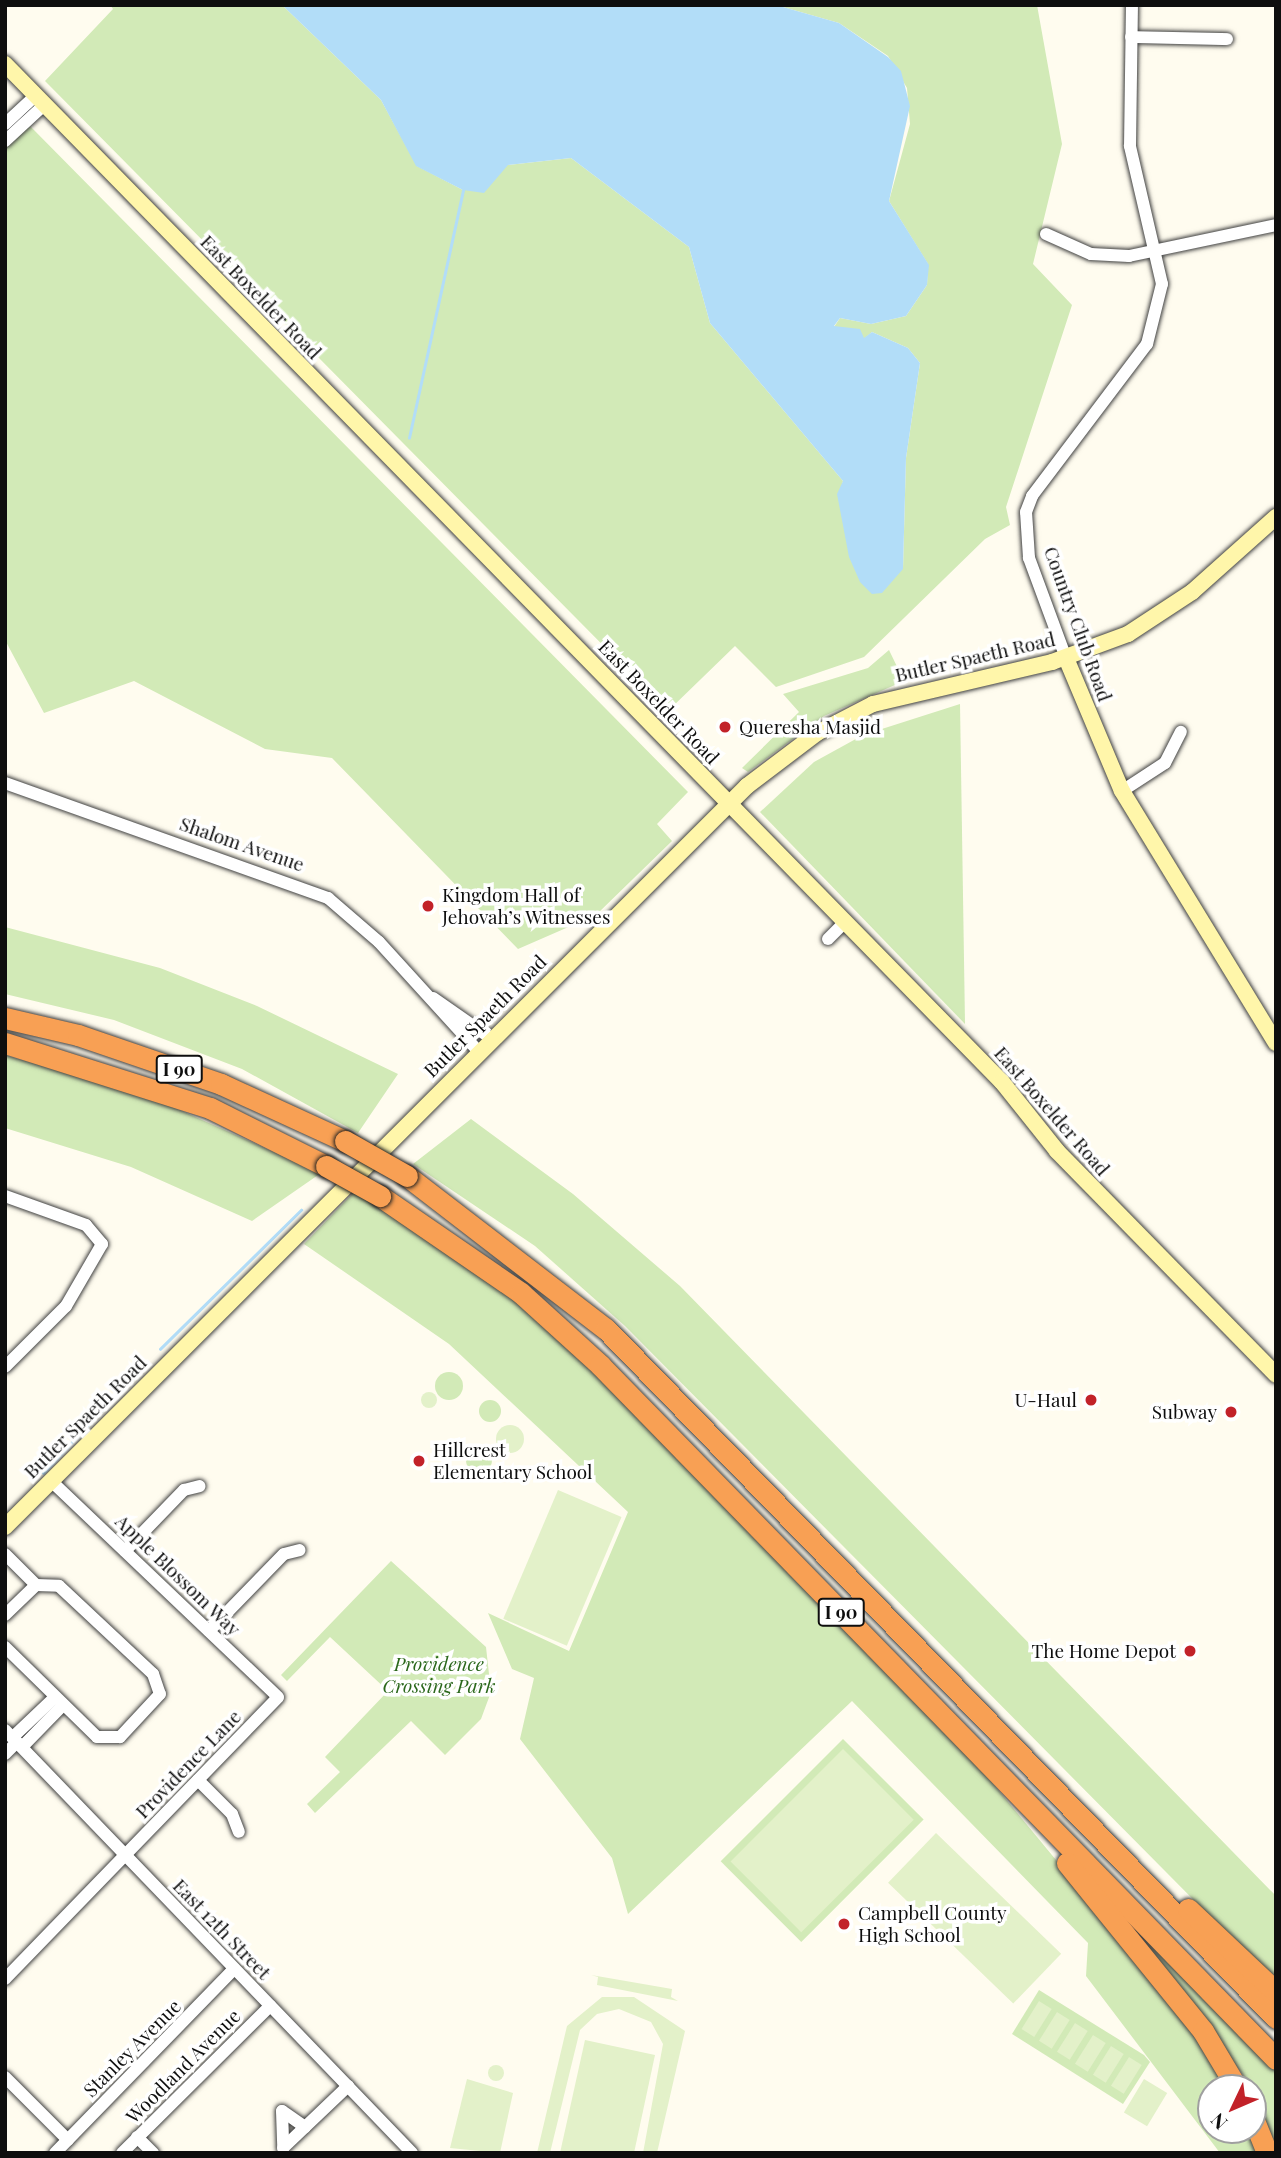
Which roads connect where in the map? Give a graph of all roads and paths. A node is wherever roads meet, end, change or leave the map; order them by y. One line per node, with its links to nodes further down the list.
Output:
1 (1132, 5): 2 (street, Country Club Road)
2 (1131, 37): 3 (street); 10 (street, Country Club Road)
3 (1227, 39)
4 (5, 64): 5 (main road, East Boxelder Road)
5 (39, 101): 6 (street); 7 (street); 16 (main road, East Boxelder Road)
6 (5, 124)
7 (5, 141)
8 (1276, 225): 10 (street)
9 (1046, 234): 10 (street)
10 (1157, 250): 12 (street, Country Club Road)
11 (1276, 517): 12 (main road, Butler Spaeth Road)
12 (1066, 658): 15 (main road, Country Club Road); 16 (main road, Butler Spaeth Road)
13 (1181, 732): 15 (street)
14 (5, 783): 19 (street, Shalom Avenue)
15 (1122, 791): 23 (main road, Country Club Road)
16 (729, 803): 17 (main road, East Boxelder Road); 21 (main road, Butler Spaeth Road)
17 (845, 922): 18 (street); 27 (main road, East Boxelder Road)
18 (828, 939)
19 (433, 998): 21 (street, Shalom Avenue); 24 (street, Shalom Avenue)
20 (5, 1018): 37 (highway, I 90, bridge)
21 (492, 1039): 24 (main road, Butler Spaeth Road)
22 (5, 1043): 41 (highway, I 90, bridge)
23 (1276, 1043)
24 (478, 1052): 28 (main road, Butler Spaeth Road)
25 (5, 1196): 26 (street)
26 (5, 1367)
27 (1276, 1375)
28 (51, 1480): 30 (main road, Butler Spaeth Road); 32 (street, Apple Blossom Way)
29 (200, 1486): 32 (street)
30 (5, 1527)
31 (300, 1550): 36 (street)
32 (125, 1551): 36 (street, Apple Blossom Way)
33 (5, 1554): 34 (street)
34 (36, 1585): 35 (street); 40 (street)
35 (5, 1615)
36 (209, 1632): 39 (street, Apple Blossom Way)
37 (908, 1640): 49 (highway, I 90); 51 (highway, I 90)
38 (5, 1647): 40 (street)
39 (278, 1697): 44 (street, Providence Lane)
40 (59, 1701): 42 (street)
41 (945, 1721): 52 (highway, I 90); 53 (highway, I 90)
42 (14, 1739): 43 (street); 46 (street, East 12th Street)
43 (5, 1754)
44 (198, 1780): 45 (street); 46 (street, Providence Lane)
45 (239, 1832)
46 (125, 1857): 47 (street, East 12th Street); 48 (street, Providence Lane)
47 (234, 1969): 50 (street, East 12th Street); 58 (street, Stanley Avenue)
48 (5, 1979)
49 (1276, 1992)
50 (270, 2007): 55 (street, East 12th Street); 57 (street, Woodland Avenue)
51 (1276, 2018)
52 (1276, 2059)
53 (1227, 2074)
54 (5, 2077): 58 (street)
55 (348, 2086): 56 (street); 62 (street, East 12th Street)
56 (305, 2127)
57 (137, 2137): 60 (street, Woodland Avenue); 61 (street)
58 (68, 2140): 59 (street, Stanley Avenue)
59 (55, 2153)
60 (122, 2153)
61 (153, 2153)
62 (412, 2153)

